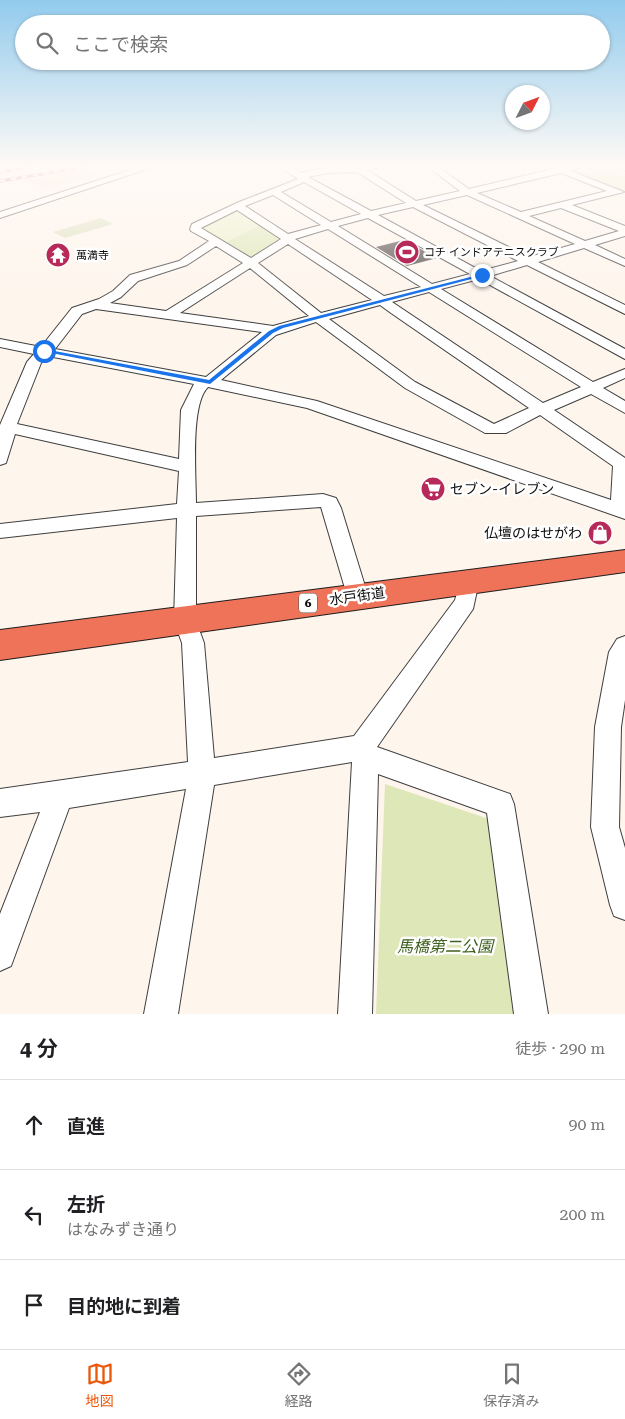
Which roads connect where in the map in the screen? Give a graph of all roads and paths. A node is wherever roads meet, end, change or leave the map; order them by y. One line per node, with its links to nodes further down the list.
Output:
1 (223, 213): 14 (street)
2 (249, 213): 13 (street)
3 (309, 213): 11 (street)
4 (374, 213): 9 (street)
5 (432, 213): 16 (street)
6 (517, 213): 10 (street)
7 (528, 213): 10 (street)
8 (582, 213): 12 (street)
9 (371, 214): 11 (street); 19 (street)
10 (521, 215): 15 (street)
11 (329, 226): 13 (street); 20 (street)
12 (625, 232): 15 (street)
13 (288, 238): 17 (street); 21 (street)
14 (216, 241): 17 (street); 22 (street)
15 (586, 245): 16 (street); 18 (street)
16 (528, 262): 19 (street); 23 (street)
17 (249, 263): 24 (street); 25 (street)
18 (625, 263)
19 (482, 275): 20 (street); 29 (street)
20 (431, 288): 21 (street); 32 (street)
21 (382, 301): 25 (street); 34 (street)
22 (96, 306): 24 (street); 28 (street)
23 (625, 310)
24 (168, 315): 26 (street)
25 (318, 317): 26 (street); 34 (street)
26 (274, 330): 31 (street)
27 (0, 343): 28 (street)
28 (44, 351): 31 (street); 35 (street)
29 (625, 355)
30 (625, 373): 32 (street)
31 (208, 382): 38 (street); 40 (street)
32 (591, 387): 33 (street); 34 (street)
33 (625, 408)
34 (540, 409): 37 (street)
35 (4, 430): 36 (street); 38 (street)
36 (0, 459)
37 (624, 464): 40 (street)
38 (187, 467): 39 (street)
39 (187, 510): 41 (street); 44 (street); 45 (street)
40 (622, 511)
41 (0, 531)
42 (625, 561): 43 (highway, 水戸街道 / 6)
43 (469, 581): 44 (highway, 水戸街道 / 6); 48 (street)
44 (357, 596): 45 (highway, 水戸街道 / 6)
45 (185, 620): 46 (highway, 水戸街道 / 6); 49 (street)
46 (0, 645)
47 (625, 646): 52 (street)
48 (363, 752): 49 (street); 55 (street); 56 (street)
49 (202, 773): 50 (street); 54 (street)
50 (60, 796): 51 (street); 53 (street)
51 (0, 803)
52 (625, 906)
53 (0, 955)
54 (161, 1014)
55 (355, 1014)
56 (530, 1014)

